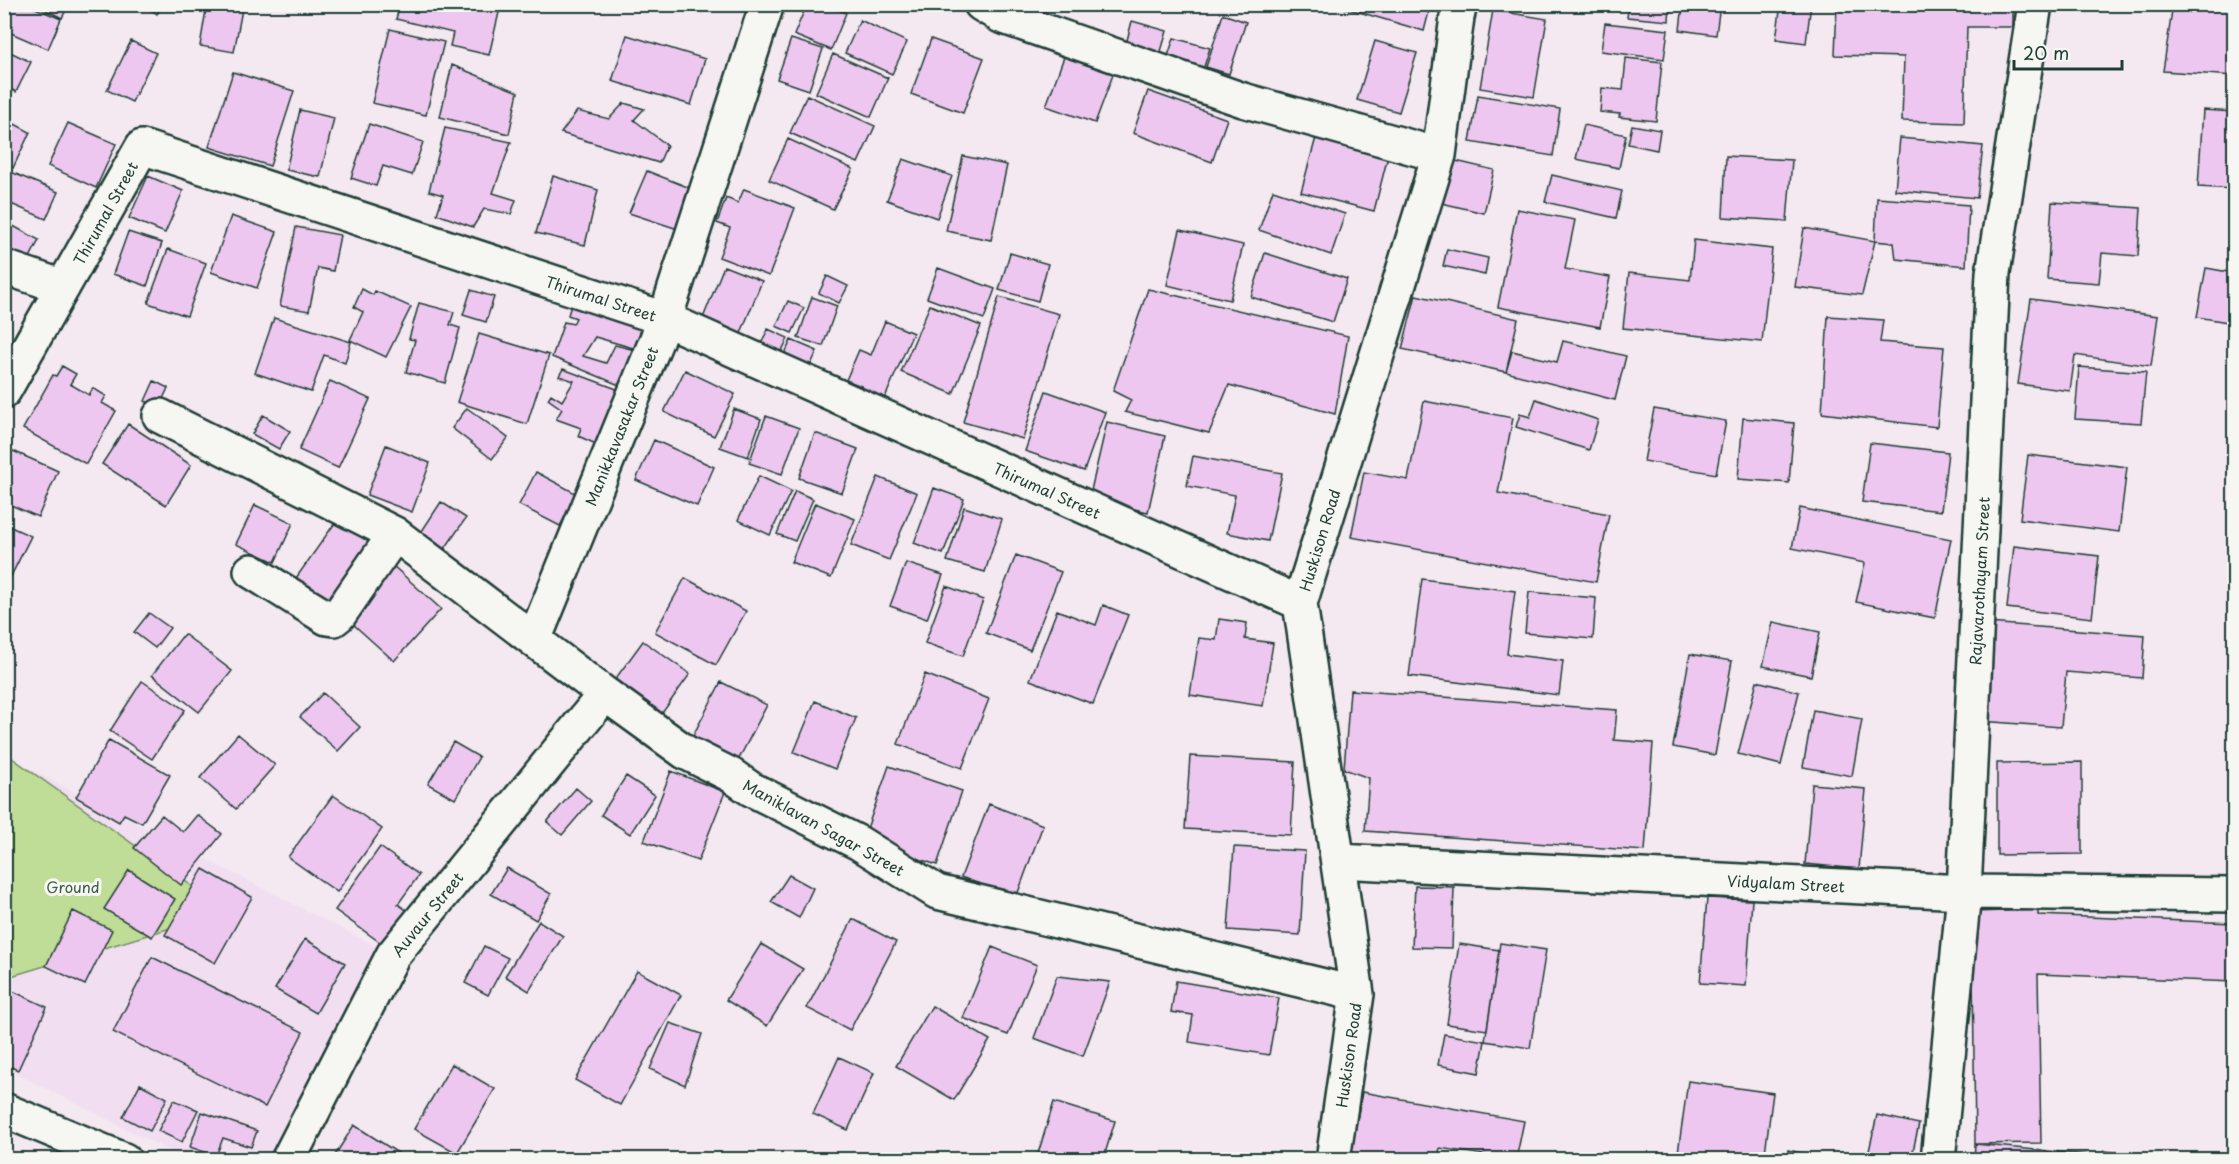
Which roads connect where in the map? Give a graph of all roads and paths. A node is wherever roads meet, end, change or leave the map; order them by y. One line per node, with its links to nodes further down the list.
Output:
1 (767, 4): 8 (street, Manikkavasakar Street)
2 (981, 4): 5 (street)
3 (1461, 4): 5 (street, Huskison Road)
4 (2035, 4): 17 (street, Rajavarothayam Street)
5 (1438, 155): 13 (street, Huskison Road)
6 (4, 267): 7 (street)
7 (63, 286): 8 (street, Thirumal Street); 9 (street, Thirumal Street)
8 (665, 319): 13 (street, Thirumal Street); 14 (street, Manikkavasakar Street)
9 (4, 391)
10 (160, 416): 11 (street, Maniklavan Sagar Street)
11 (395, 534): 12 (street); 14 (street, Maniklavan Sagar Street)
12 (251, 571)
13 (1299, 603): 16 (street, Huskison Road)
14 (534, 640): 15 (street, Maniklavan Sagar Street)
15 (605, 694): 19 (street, Maniklavan Sagar Street); 22 (street, Auvaur Street)
16 (1338, 861): 17 (street, Vidyalam Street); 19 (street, Huskison Road)
17 (1964, 892): 18 (street, Vidyalam Street); 24 (street, Rajavarothayam Street)
18 (2235, 895)
19 (1357, 994): 23 (street, Huskison Road)
20 (4, 1110): 21 (street)
21 (124, 1160)
22 (288, 1160)
23 (1333, 1160)
24 (1938, 1160)

